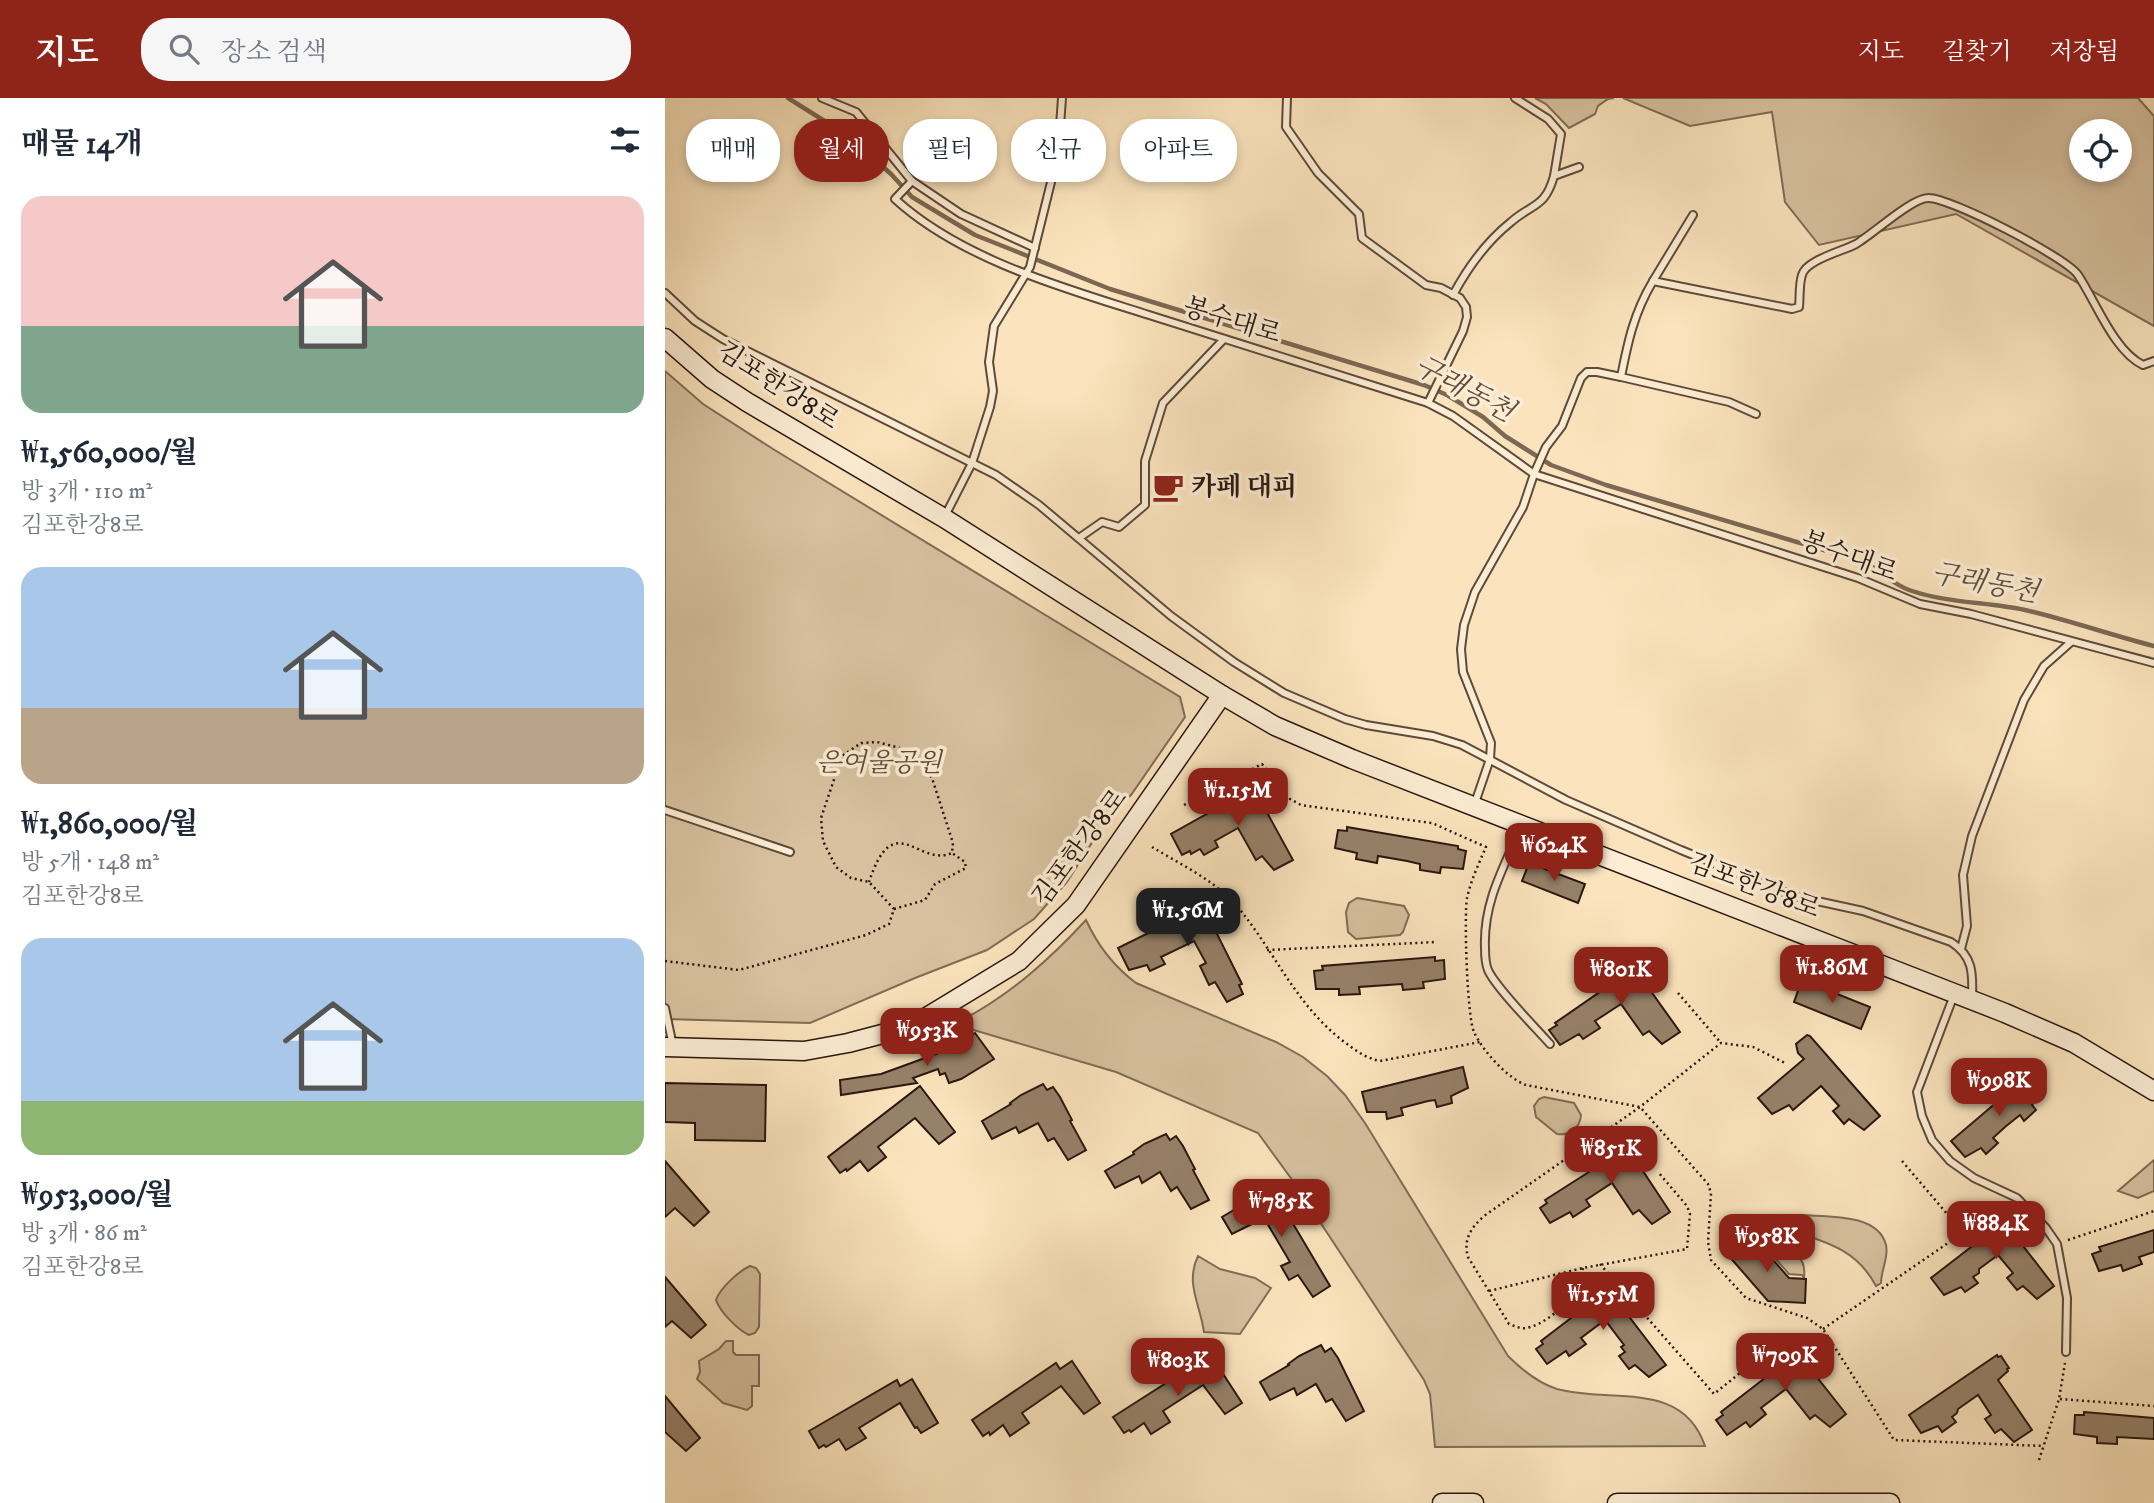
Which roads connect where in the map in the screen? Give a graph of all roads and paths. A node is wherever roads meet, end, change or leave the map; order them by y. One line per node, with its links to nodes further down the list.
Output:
1 (822, 98): 6 (lane)
2 (1062, 98): 11 (lane)
3 (1287, 98): 15 (lane)
4 (1515, 98): 7 (lane)
5 (1579, 167): 7 (lane)
6 (903, 170)
7 (1554, 176): 15 (lane)
8 (911, 182): 12 (lane, 봉수대로)
9 (913, 182): 11 (lane)
10 (1693, 215): 13 (lane)
11 (1035, 248): 12 (lane)
12 (1026, 275): 17 (lane, 봉수대로); 22 (lane)
13 (1653, 281): 18 (lane); 19 (lane)
14 (665, 293): 22 (lane)
15 (1453, 295): 20 (lane)
16 (665, 338): 24 (street, 김포한강8로)
17 (1224, 339): 20 (lane, 봉수대로); 25 (lane)
18 (2154, 360)
19 (1621, 377): 21 (lane); 23 (lane)
20 (1430, 400): 23 (lane)
21 (1756, 414)
22 (972, 463): 24 (lane); 25 (lane)
23 (1534, 474): 26 (lane, 봉수대로); 29 (lane)
24 (944, 518): 28 (street, 김포한강8로)
25 (1079, 538): 29 (lane)
26 (2071, 642): 27 (lane, 봉수대로); 40 (lane)
27 (2154, 663)
28 (1222, 695): 30 (street, 김포한강8로); 33 (street, 김포한강8로); 50 (street, 김포한강8로)
29 (1490, 759): 30 (lane); 40 (lane)
30 (1476, 800): 33 (street, 김포한강8로)
31 (1184, 805): 47 (path)
32 (665, 810): 35 (lane)
33 (1523, 824): 44 (street, 김포한강8로); 49 (lane)
34 (1151, 847): 41 (path)
35 (790, 852)
36 (952, 853): 37 (path); 37 (path); 38 (path)
37 (869, 882): 38 (path)
38 (894, 909): 42 (path)
39 (1436, 942): 41 (path)
40 (1961, 949): 45 (lane)
41 (1268, 950): 47 (path)
42 (665, 961)
43 (1678, 993): 48 (path)
44 (1955, 993): 45 (street, 김포한강8로); 59 (lane)
45 (1972, 1000): 52 (street, 김포한강8로)
46 (665, 1008): 50 (lane)
47 (1480, 1042): 53 (path)
48 (1721, 1043): 51 (path); 53 (path)
49 (1551, 1044)
50 (669, 1047)
51 (1785, 1063)
52 (2154, 1091)
53 (1640, 1107): 62 (path); 63 (path)
54 (1902, 1161): 57 (path)
55 (1658, 1172): 60 (path)
56 (2154, 1211): 59 (path)
57 (1963, 1232): 58 (path); 63 (path)
58 (1971, 1242)
59 (2057, 1244): 65 (lane)
60 (1600, 1264): 61 (path); 64 (path)
61 (1583, 1268): 62 (path); 62 (path)
62 (1489, 1290)
63 (1823, 1329): 68 (path)
64 (1789, 1334)
65 (2066, 1352): 66 (path)
66 (2059, 1399): 67 (path); 68 (path)
67 (2154, 1406)
68 (2044, 1446): 69 (path)
69 (2039, 1460)
70 (1443, 1503): 71 (street)
71 (1458, 1503): 72 (street)
72 (1474, 1503)
73 (1617, 1503): 74 (street)
74 (1890, 1503)

